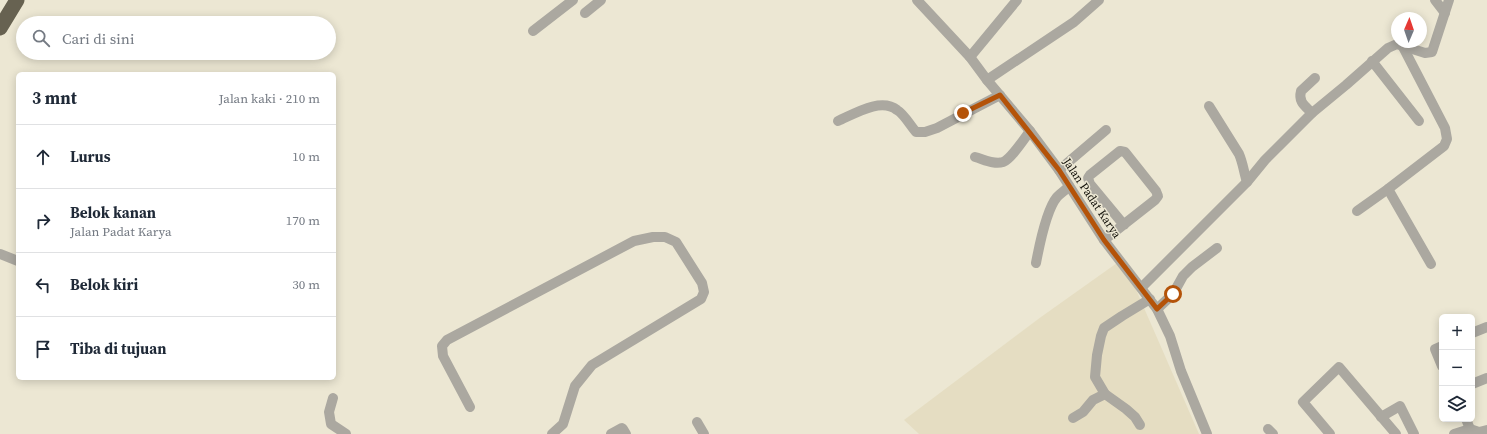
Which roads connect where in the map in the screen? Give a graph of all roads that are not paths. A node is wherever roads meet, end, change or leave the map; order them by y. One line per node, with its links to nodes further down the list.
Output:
1 (17, 0): 11 (highway)
2 (572, 0): 12 (street)
3 (601, 0): 9 (street)
4 (917, 0): 16 (street, Jalan Padat Karya)
5 (1017, 0): 16 (street)
6 (1099, 0): 19 (street)
7 (1435, 0): 10 (street)
8 (1449, 0): 10 (street)
9 (585, 13)
10 (1445, 13): 15 (street)
11 (0, 28)
12 (533, 31)
13 (1391, 46): 17 (street)
14 (1404, 48): 31 (street)
15 (1406, 48)
16 (970, 57): 19 (street, Jalan Padat Karya)
17 (1372, 60): 22 (street); 24 (street)
18 (1316, 78): 22 (street)
19 (987, 80): 20 (street, Jalan Padat Karya)
20 (1000, 95): 23 (street); 26 (street, Jalan Padat Karya)
21 (1209, 106): 29 (street)
22 (1312, 113): 29 (street)
23 (838, 121)
24 (1419, 121)
25 (1106, 130): 28 (street)
26 (1030, 132): 27 (street); 28 (street, Jalan Padat Karya)
27 (975, 156)
28 (1059, 170): 30 (street, Jalan Padat Karya)
29 (1247, 182): 40 (street)
30 (1069, 186): 34 (street, Jalan Padat Karya); 38 (street)
31 (1388, 189): 32 (street); 39 (street)
32 (1357, 211)
33 (1124, 225): 33 (street); 34 (street)
34 (1104, 240): 40 (street, Jalan Padat Karya)
35 (1217, 248): 42 (street)
36 (0, 254): 37 (street)
37 (16, 260)
38 (1036, 263)
39 (1431, 264)
40 (1142, 287): 41 (street, Jalan Padat Karya)
41 (1150, 299): 42 (street, Jalan Padat Karya); 49 (street)
42 (1157, 309): 64 (street, Jalan Padat Karya)
43 (1487, 327): 44 (street)
44 (1475, 332)
45 (1439, 347): 46 (street)
46 (1439, 360)
47 (1487, 378): 48 (street)
48 (1475, 383)
49 (1105, 394): 53 (street); 56 (street)
50 (333, 398): 59 (street)
51 (470, 407): 60 (street)
52 (1381, 417): 65 (street); 66 (street); 67 (street)
53 (1073, 418)
54 (697, 422): 63 (street)
55 (1467, 422): 57 (street)
56 (1140, 425)
57 (1470, 429): 58 (street); 68 (street)
58 (1487, 430)
59 (346, 434)
60 (552, 434)
61 (611, 434): 62 (street)
62 (626, 434)
63 (704, 434)
64 (1207, 434)
65 (1330, 434)
66 (1396, 434)
67 (1414, 434)
68 (1454, 434)

